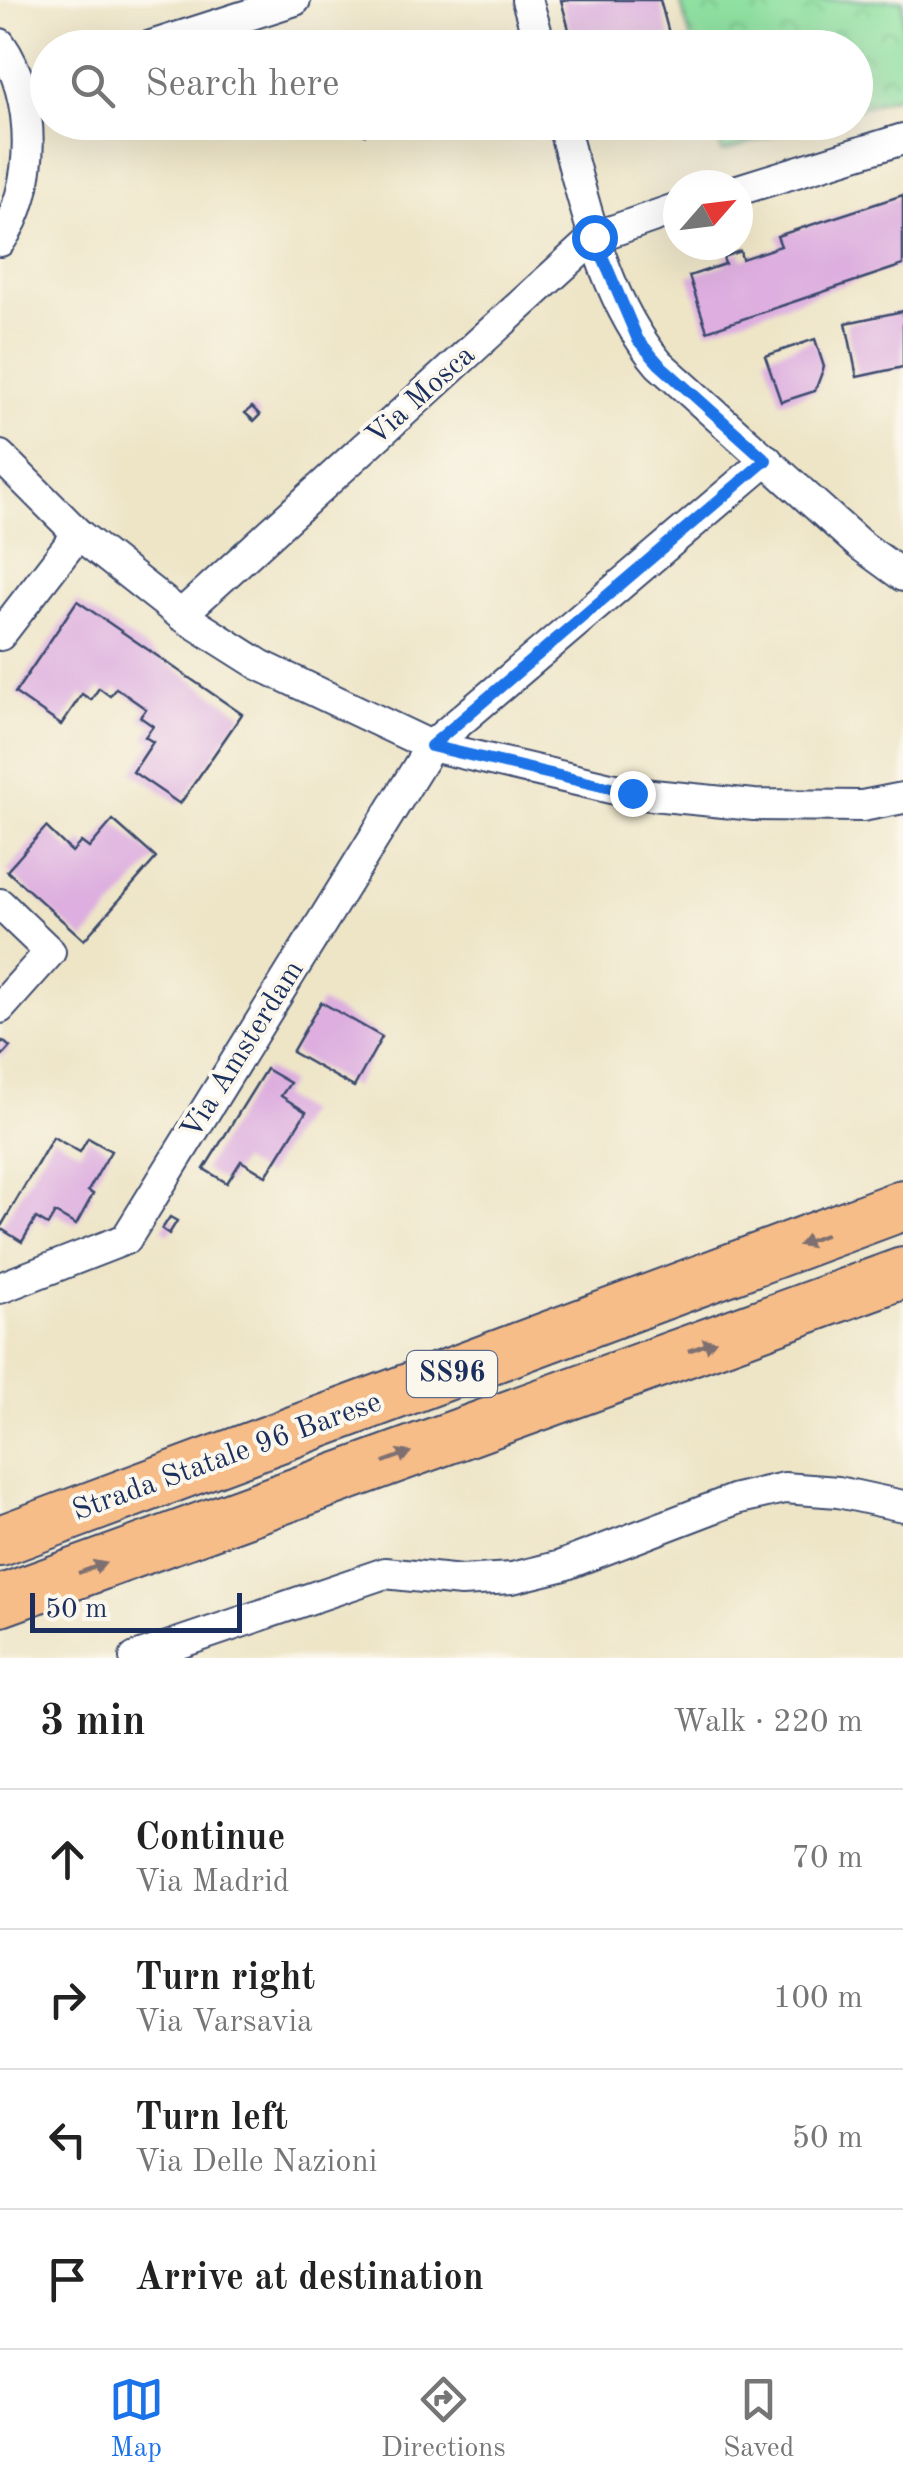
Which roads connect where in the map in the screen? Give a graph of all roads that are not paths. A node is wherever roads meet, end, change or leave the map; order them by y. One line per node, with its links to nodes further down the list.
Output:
1 (295, 0): 3 (street)
2 (527, 0): 4 (street)
3 (201, 30)
4 (536, 30)
5 (0, 44): 6 (street)
6 (30, 79)
7 (30, 107): 13 (street)
8 (903, 139): 10 (street)
9 (567, 140): 12 (street)
10 (753, 185)
11 (663, 213): 12 (street, Via Mosca)
12 (594, 237): 15 (street); 18 (street, Via Mosca)
13 (0, 241)
14 (0, 456): 16 (street)
15 (766, 460): 17 (street); 20 (street, Via Amsterdam)
16 (78, 534): 18 (street); 19 (street)
17 (903, 576)
18 (182, 616): 20 (street)
19 (0, 635)
20 (431, 746): 21 (street); 26 (street, Via Amsterdam)
21 (903, 798)
22 (0, 904): 23 (street)
23 (0, 1008)
24 (903, 1205): 28 (highway, Strada Statale 96 Barese / SS96, one-way to 28)
25 (903, 1273): 29 (highway, Strada Statale 96 Barese / SS96, one-way to 25)
26 (0, 1288)
27 (903, 1506): 30 (street)
28 (0, 1541)
29 (0, 1602)
30 (135, 1658)

